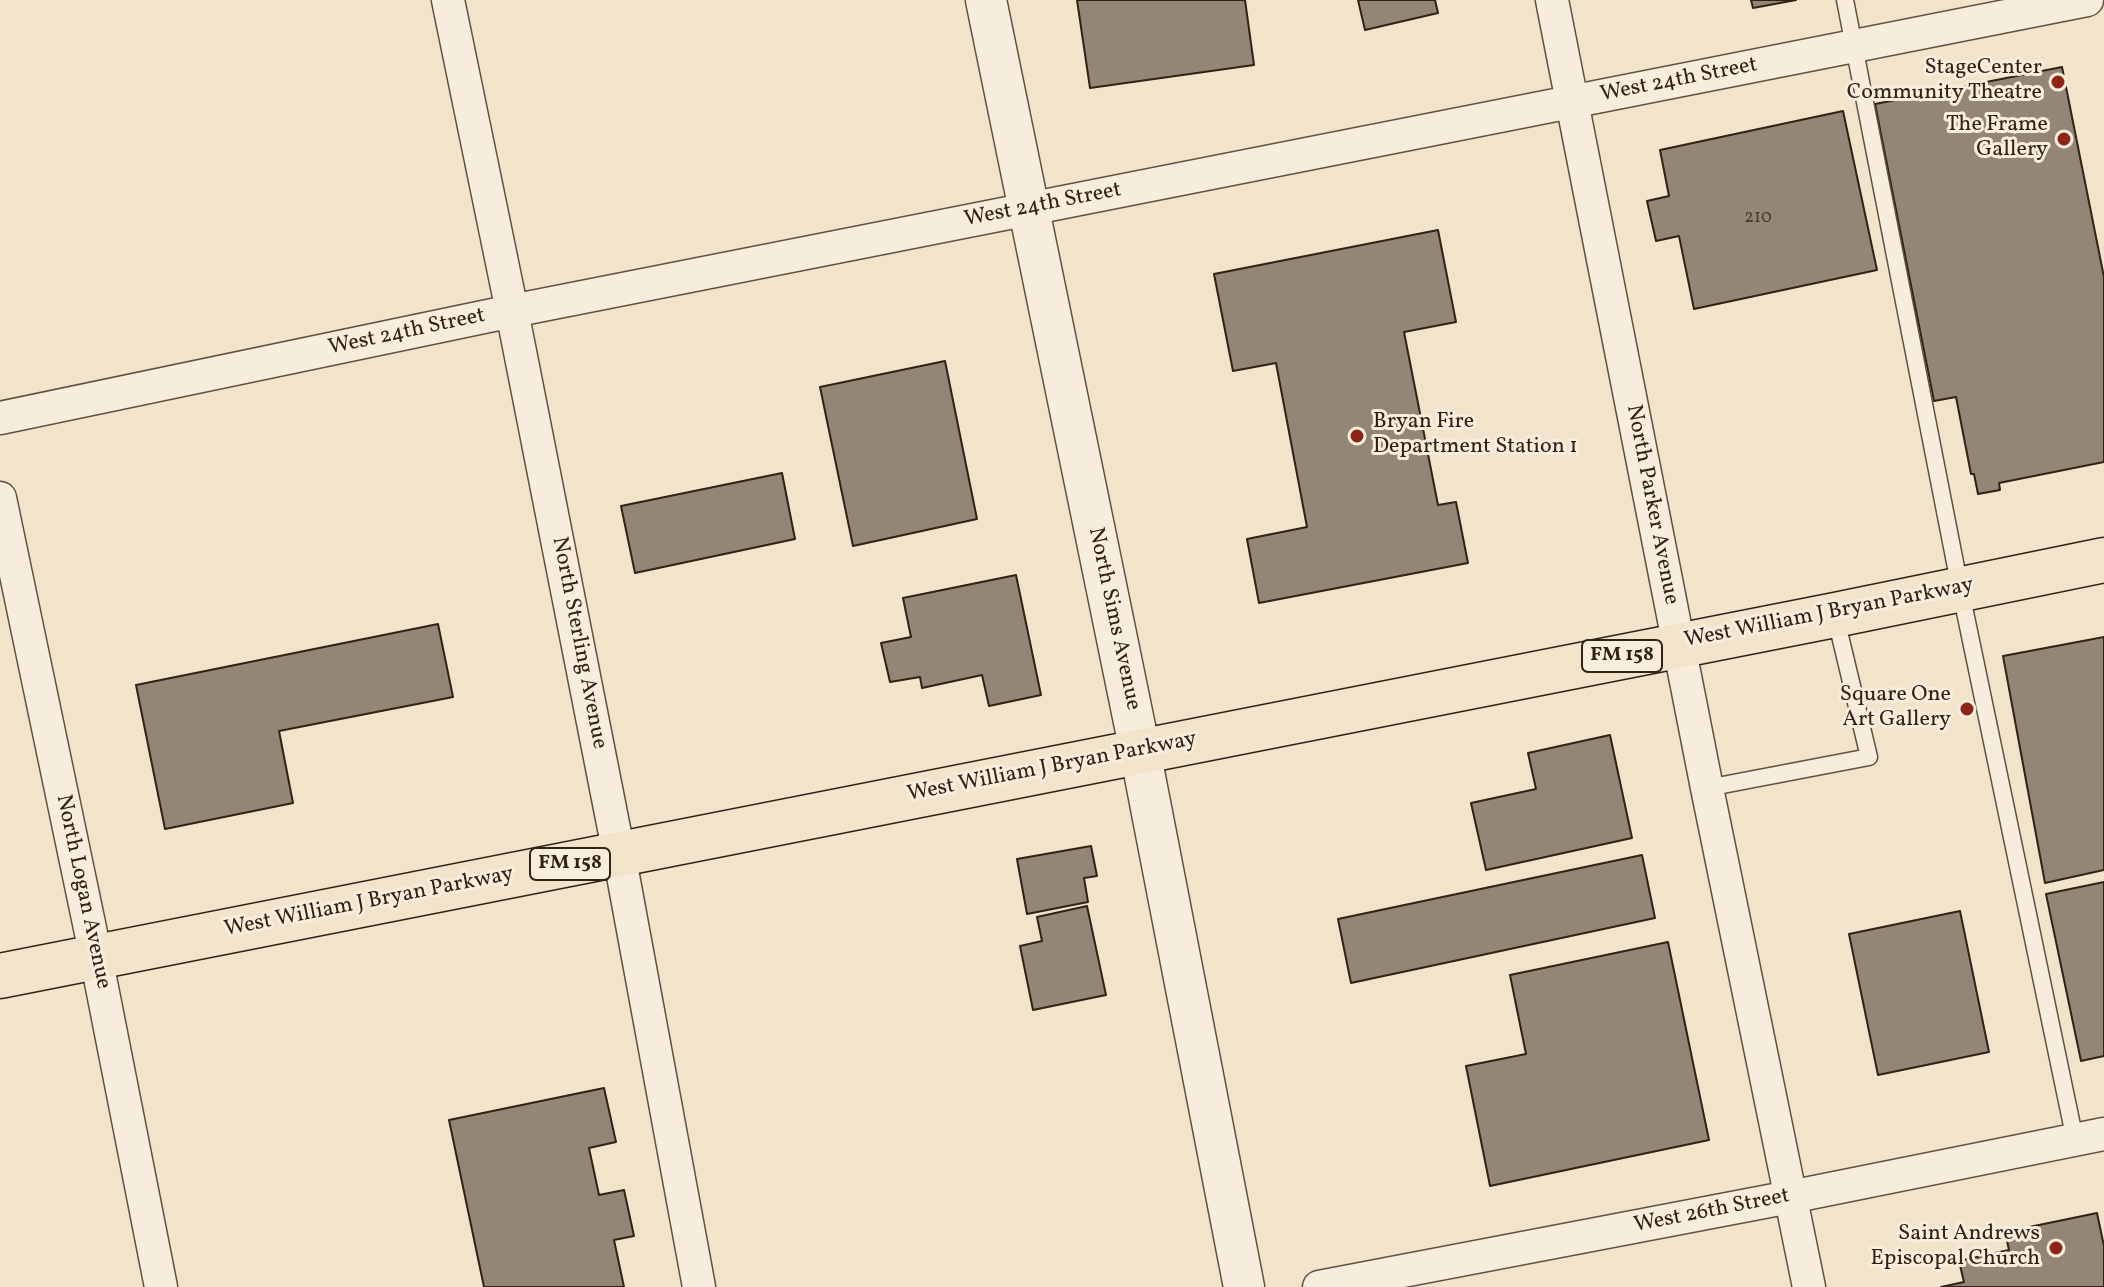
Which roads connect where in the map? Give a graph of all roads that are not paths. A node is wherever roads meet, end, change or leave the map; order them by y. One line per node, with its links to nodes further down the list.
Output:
1 (448, 0): 9 (street, North Sterling Avenue)
2 (986, 0): 8 (street, North Sims Avenue)
3 (1552, 0): 7 (street, North Parker Avenue)
4 (1845, 0): 6 (lane)
5 (2087, 0): 6 (street, West 24th Street)
6 (1853, 46): 7 (street, West 24th Street); 13 (lane)
7 (1572, 102): 8 (street, West 24th Street); 15 (street, North Parker Avenue)
8 (1028, 209): 9 (street, West 24th Street); 16 (street, North Sims Avenue)
9 (512, 311): 10 (street, West 24th Street); 18 (street, North Sterling Avenue)
10 (0, 418)
11 (0, 498): 19 (street, North Logan Avenue)
12 (2104, 560): 13 (main road, West William J Bryan Parkway / FM 158)
13 (1960, 588): 14 (main road, West William J Bryan Parkway / FM 158); 21 (lane)
14 (1835, 615): 15 (main road, West William J Bryan Parkway / FM 158); 17 (lane)
15 (1679, 644): 16 (main road, West William J Bryan Parkway / FM 158); 17 (street, North Parker Avenue)
16 (1140, 751): 18 (main road, West William J Bryan Parkway / FM 158); 25 (street, North Sims Avenue)
17 (1707, 788): 22 (street, North Parker Avenue)
18 (619, 854): 19 (main road, West William J Bryan Parkway / FM 158); 24 (street, North Sterling Avenue)
19 (96, 957): 20 (main road, West William J Bryan Parkway / FM 158); 23 (street, North Logan Avenue)
20 (0, 976)
21 (2090, 1137): 22 (street, West 26th Street)
22 (1790, 1197): 26 (street, West 26th Street); 27 (street, North Parker Avenue)
23 (161, 1287)
24 (699, 1287)
25 (1244, 1287)
26 (1319, 1287)
27 (1809, 1287)

